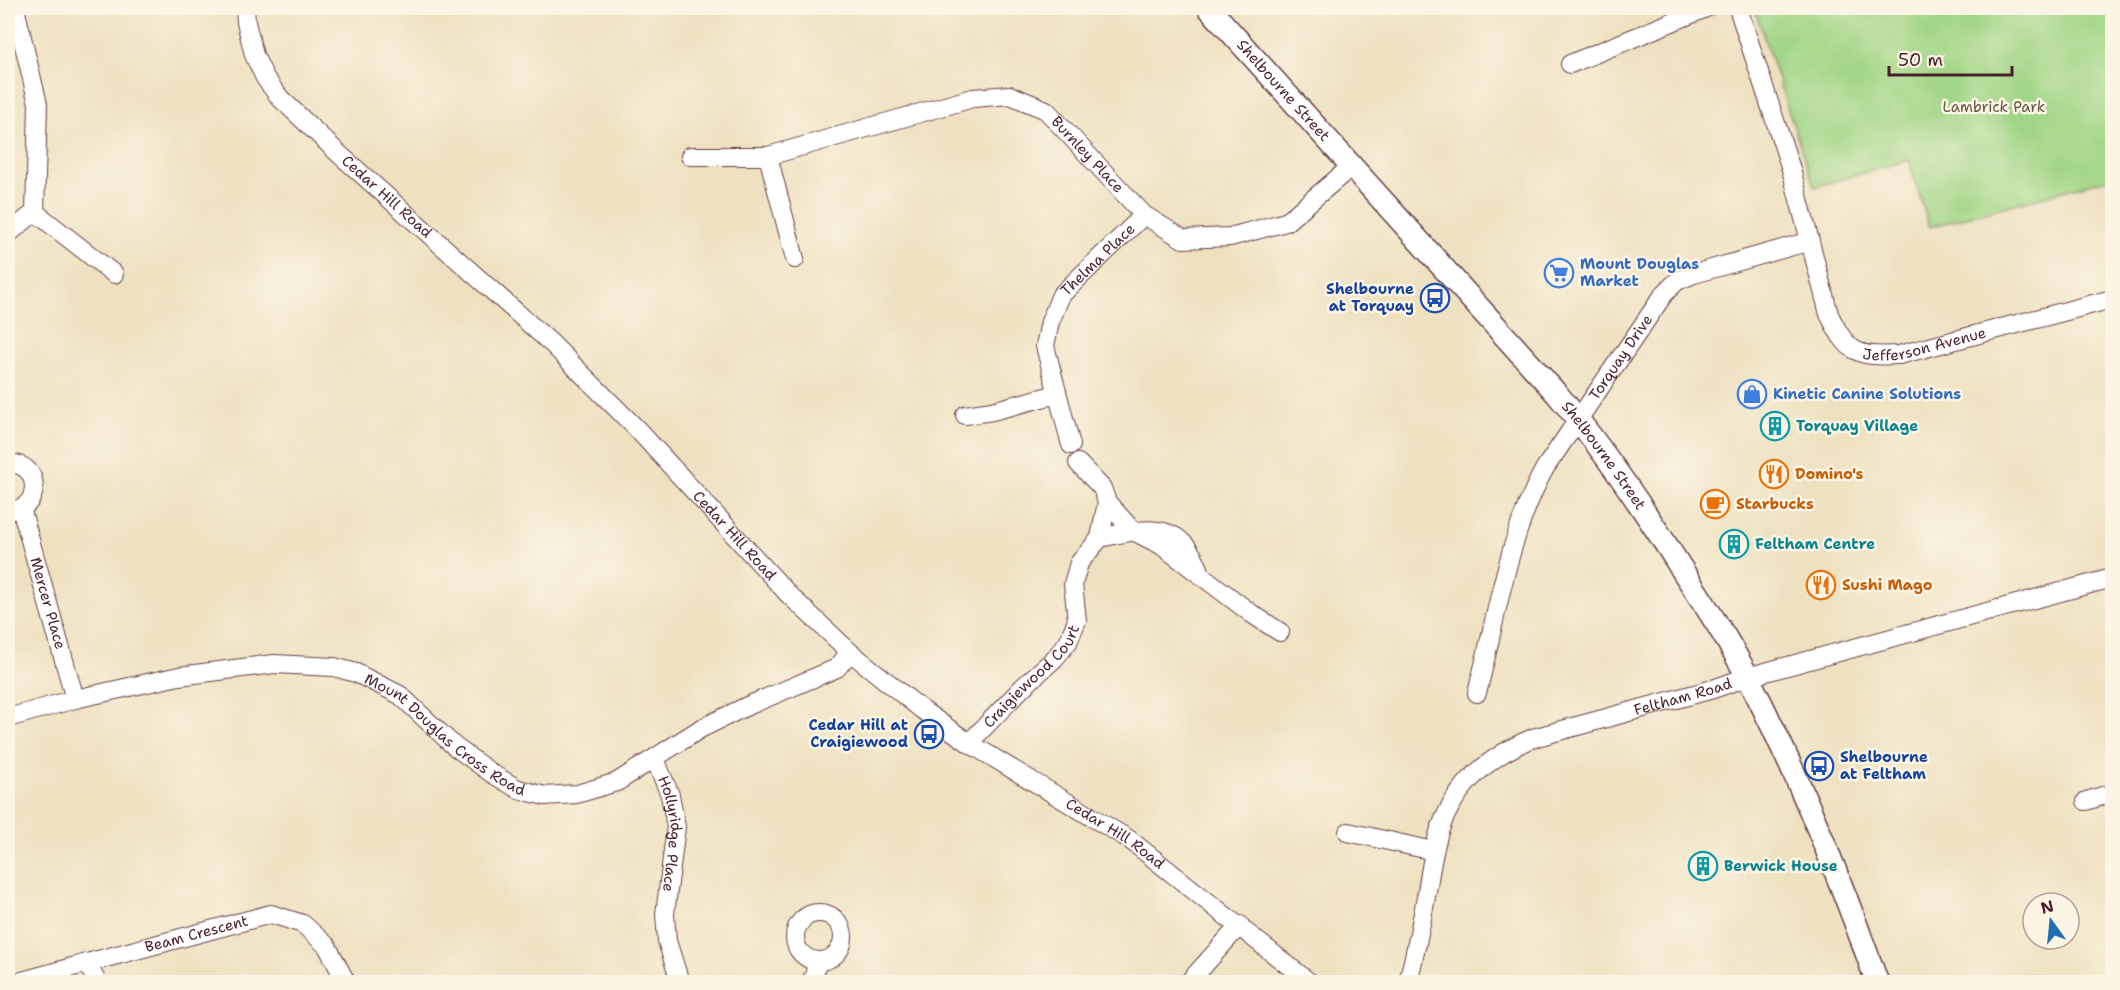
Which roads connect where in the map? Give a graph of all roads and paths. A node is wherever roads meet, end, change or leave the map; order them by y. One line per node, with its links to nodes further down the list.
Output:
1 (15, 8): 10 (street)
2 (245, 8): 29 (street, Cedar Hill Road)
3 (1209, 8): 9 (main road, Shelbourne Street)
4 (1706, 8): 6 (street)
5 (1738, 8): 13 (street)
6 (1570, 64)
7 (690, 156): 8 (street, Burnley Place)
8 (768, 156): 11 (street, Burnley Place); 14 (street)
9 (1352, 165): 11 (street, Burnley Place); 19 (main road, Shelbourne Street)
10 (35, 212): 12 (street); 15 (street)
11 (1144, 215): 17 (street, Thelma Place)
12 (8, 234)
13 (1810, 241): 16 (street, Jefferson Avenue); 19 (street, Torquay Drive)
14 (795, 259)
15 (114, 274)
16 (2112, 299)
17 (1057, 394): 18 (street); 20 (street, Thelma Place)
18 (965, 415)
19 (1578, 419): 30 (main road, Shelbourne Street); 31 (street, Torquay Drive)
20 (1071, 445)
21 (1078, 463): 23 (street)
22 (8, 464): 24 (street, Mercer Place)
23 (1107, 502): 25 (street); 26 (street, Craigiewood Court)
24 (14, 509): 32 (street, Mercer Place)
25 (1132, 531): 26 (street); 28 (street)
26 (1100, 538): 34 (street, Craigiewood Court)
27 (2112, 578): 30 (street, Feltham Road)
28 (1280, 632)
29 (850, 652): 34 (street, Cedar Hill Road); 35 (street, Mount Douglas Cross Road)
30 (1747, 677): 39 (street, Feltham Road); 51 (main road, Shelbourne Street)
31 (1478, 693)
32 (75, 699): 33 (street, Mount Douglas Cross Road); 35 (street, Mount Douglas Cross Road)
33 (8, 718)
34 (969, 743): 40 (street, Cedar Hill Road)
35 (655, 759): 46 (street, Hollyridge Place)
36 (2112, 793): 37 (street)
37 (2086, 801)
38 (1348, 832): 39 (street)
39 (1434, 851): 50 (street, Feltham Road)
40 (1240, 925): 48 (street); 49 (street, Cedar Hill Road)
41 (817, 961): 47 (street)
42 (87, 963): 43 (street, Beam Crescent); 44 (street); 45 (street, Beam Crescent)
43 (19, 982)
44 (97, 982)
45 (346, 982)
46 (680, 982)
47 (810, 982)
48 (1189, 982)
49 (1310, 982)
50 (1408, 982)
51 (1877, 982)

